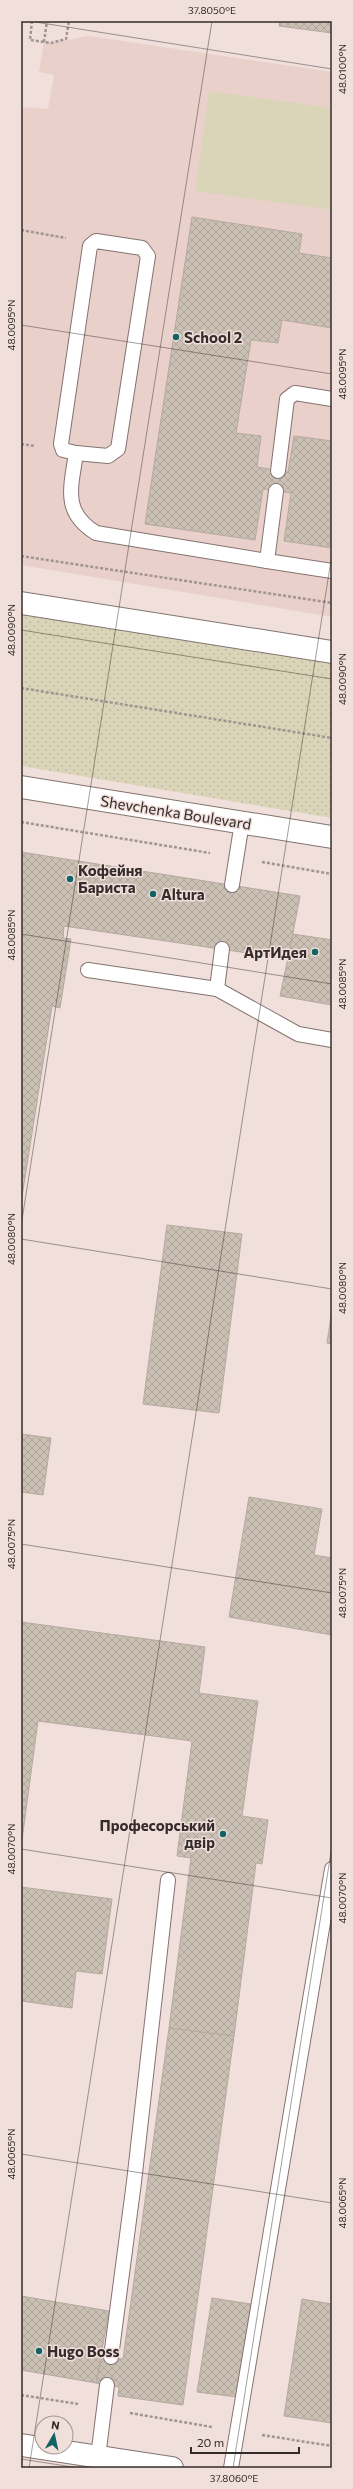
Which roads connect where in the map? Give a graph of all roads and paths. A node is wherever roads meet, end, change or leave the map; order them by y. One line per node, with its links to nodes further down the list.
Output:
1 (32, 21): 4 (path)
2 (48, 21): 4 (path)
3 (69, 21): 4 (path)
4 (44, 42)
5 (21, 230): 6 (path)
6 (93, 242): 8 (lane); 8 (lane)
7 (332, 399): 9 (lane)
8 (76, 454): 12 (lane)
9 (278, 471)
10 (276, 491): 12 (lane)
11 (21, 556): 15 (path)
12 (267, 561): 13 (lane)
13 (332, 571)
14 (21, 603): 16 (main road)
15 (332, 603)
16 (332, 652)
17 (21, 688): 18 (path)
18 (332, 738)
19 (21, 787): 21 (main road, Shevchenka Boulevard)
20 (21, 822): 23 (path)
21 (242, 822): 22 (main road, Shevchenka Boulevard); 23 (lane)
22 (332, 837)
23 (235, 857): 24 (path); 25 (lane)
24 (332, 874)
25 (232, 885)
26 (222, 949): 28 (lane)
27 (88, 970): 28 (lane)
28 (217, 989): 29 (lane)
29 (332, 1040)
30 (332, 1869): 36 (lane)
31 (168, 1880): 32 (lane)
32 (111, 2357)
33 (107, 2385): 35 (lane)
34 (21, 2395): 35 (path)
35 (103, 2408): 36 (path); 39 (lane)
36 (236, 2431): 38 (path); 41 (lane)
37 (21, 2445): 39 (main road)
38 (332, 2446)
39 (98, 2457): 40 (main road)
40 (172, 2468)
41 (231, 2468)

